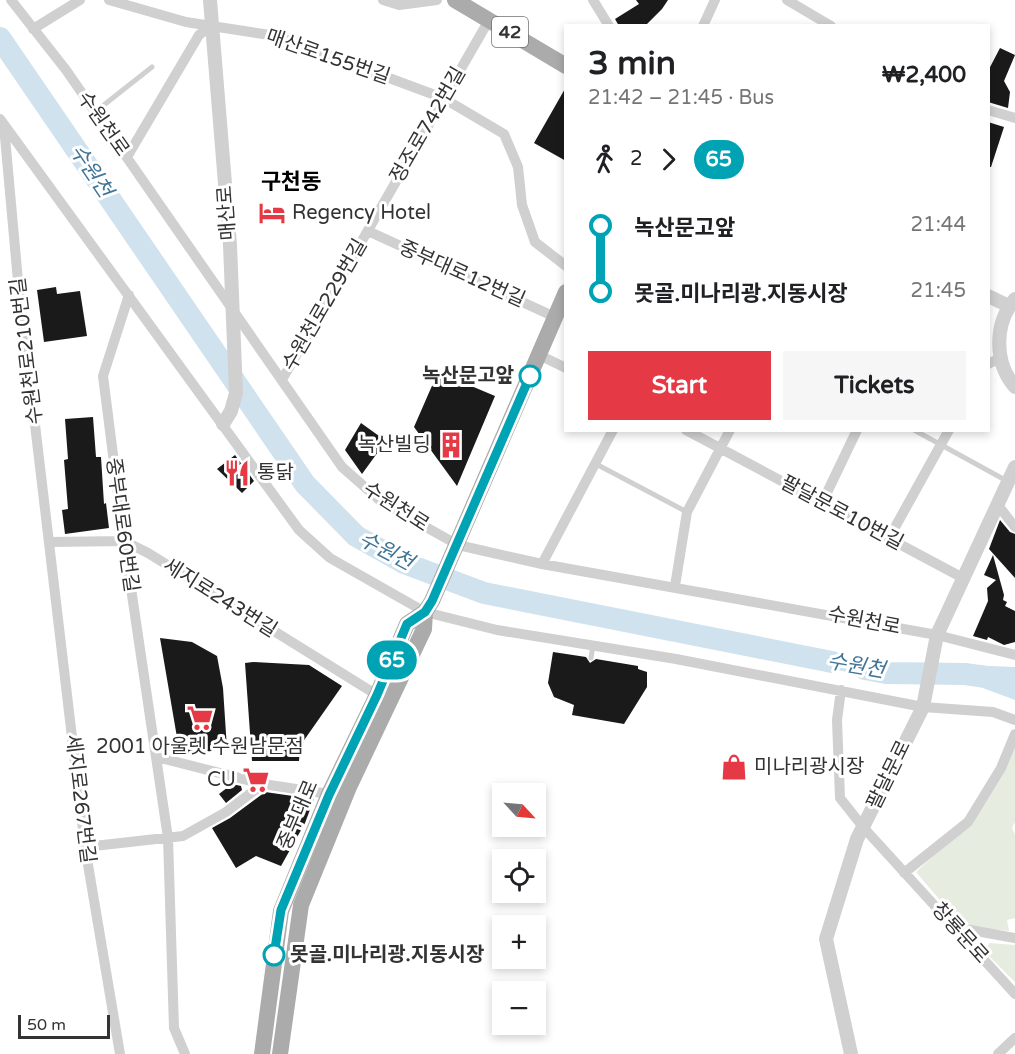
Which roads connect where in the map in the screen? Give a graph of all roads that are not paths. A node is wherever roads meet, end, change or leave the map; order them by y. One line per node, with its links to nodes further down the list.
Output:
1 (11, 0): 16 (street, 수원천로)
2 (80, 0): 16 (street)
3 (109, 0): 15 (street, 매산로155번길)
4 (210, 0): 15 (street, 매산로)
5 (383, 0): 6 (street)
6 (437, 0)
7 (455, 0): 11 (main road, 42)
8 (593, 0): 12 (street)
9 (715, 0): 13 (street)
10 (787, 0): 14 (street)
11 (489, 20): 17 (main road, 42); 19 (street, 정조로742번길)
12 (608, 24)
13 (704, 24)
14 (828, 24)
15 (212, 25): 19 (street, 매산로155번길); 24 (street); 31 (street, 매산로)
16 (33, 28): 21 (street, 수원천로)
17 (564, 65)
18 (152, 67): 21 (lane)
19 (443, 98): 25 (street, 정조로742번길); 26 (street, 매산로155번길)
20 (990, 111): 22 (street)
21 (95, 112): 24 (street, 수원천로)
22 (1015, 118)
23 (2, 122): 27 (street); 55 (street, 수원천로210번길)
24 (127, 157): 31 (street, 수원천로)
25 (368, 231): 30 (street, 중부대로12번길); 35 (street, 수원천로229번길)
26 (564, 264)
27 (129, 295): 37 (street); 54 (street, 중부대로60번길)
28 (990, 296): 29 (street)
29 (1012, 302): 33 (street)
30 (562, 306): 32 (main road, 중부대로)
31 (232, 315): 35 (street, 수원천로); 37 (street, 매산로)
32 (539, 356): 34 (street); 56 (main road, 중부대로)
33 (994, 361): 36 (street)
34 (564, 368)
35 (283, 378): 56 (street, 수원천로)
36 (1015, 387)
37 (223, 424): 60 (street)
38 (612, 432): 46 (street)
39 (690, 432): 45 (street, 팔달문로10번길)
40 (729, 432): 45 (street)
41 (856, 432): 49 (street)
42 (917, 432): 44 (lane)
43 (948, 432): 44 (street)
44 (941, 446): 48 (lane); 53 (street)
45 (720, 449): 49 (street, 팔달문로10번길); 51 (street)
46 (596, 464): 51 (lane); 57 (street)
47 (1015, 467): 48 (street, 팔달문로)
48 (1011, 484): 50 (street, 팔달문로)
49 (822, 503): 53 (street, 팔달문로10번길)
50 (997, 504): 52 (street); 58 (street, 팔달문로)
51 (687, 512): 59 (street)
52 (1015, 527)
53 (889, 538): 58 (street, 팔달문로10번길)
54 (124, 541): 55 (street, 세지로243번길); 66 (street, 세지로243번길); 70 (street, 중부대로60번길)
55 (50, 542): 75 (street, 세지로267번길)
56 (456, 548): 57 (street, 수원천로); 60 (main road, 중부대로)
57 (542, 564): 59 (street, 수원천로)
58 (963, 578): 61 (street, 팔달문로)
59 (675, 586): 61 (street, 수원천로)
60 (429, 607): 62 (street); 66 (main road, 중부대로); 84 (main road, 중부대로)
61 (936, 640): 63 (street, 수원천로); 67 (street, 팔달문로)
62 (593, 645): 64 (lane); 65 (street)
63 (1015, 654)
64 (591, 658)
65 (841, 690): 67 (street); 73 (street)
66 (377, 695): 72 (main road, 중부대로)
67 (924, 704): 68 (street); 73 (street, 팔달문로)
68 (1015, 720)
69 (1015, 734): 76 (street)
70 (157, 757): 71 (street); 74 (street, 중부대로60번길)
71 (263, 784): 72 (street); 74 (street)
72 (329, 795): 83 (main road, 중부대로)
73 (863, 827): 76 (street, 창룡문로); 85 (street, 팔달문로)
74 (168, 838): 75 (street); 82 (street, 중부대로60번길)
75 (86, 847): 81 (street, 세지로267번길)
76 (904, 873): 77 (street, 창룡문로)
77 (954, 927): 78 (street); 79 (street, 창룡문로)
78 (1015, 938)
79 (1015, 994)
80 (1015, 1038): 86 (street)
81 (120, 1054)
82 (184, 1054)
83 (262, 1054)
84 (280, 1054)
85 (851, 1054)
86 (998, 1054)

